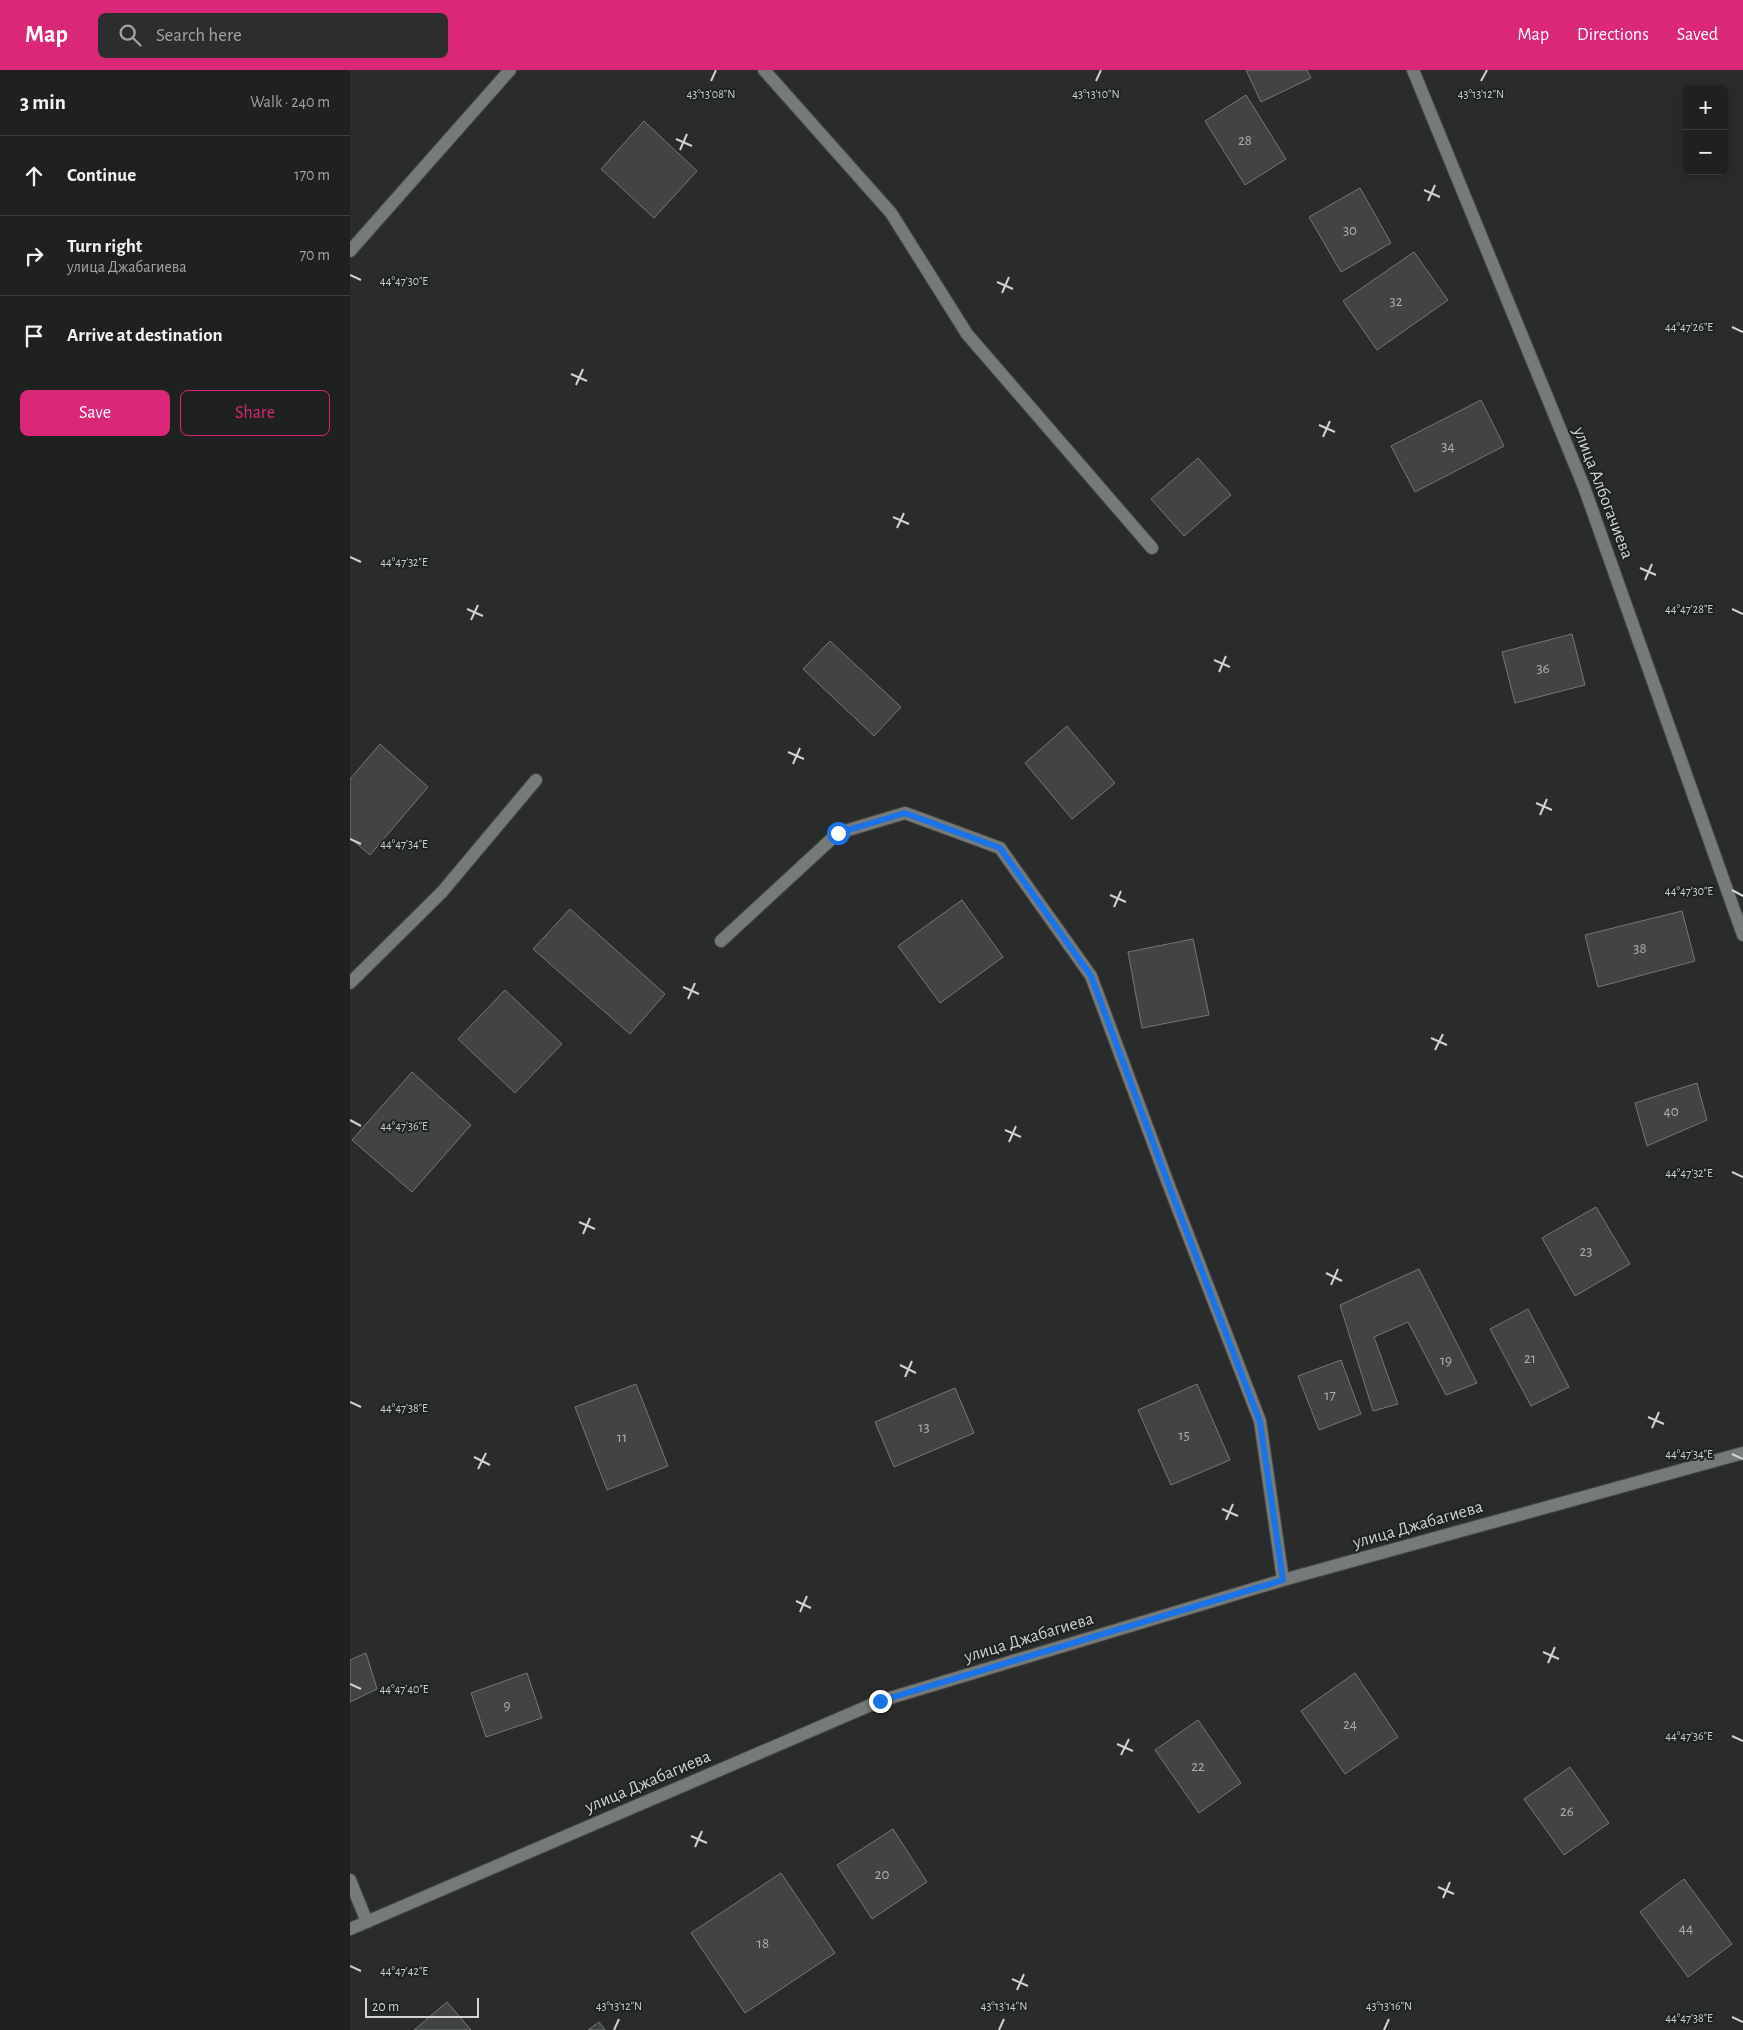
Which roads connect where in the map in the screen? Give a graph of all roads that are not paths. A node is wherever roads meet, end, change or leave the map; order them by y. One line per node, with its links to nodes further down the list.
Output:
1 (510, 70): 4 (street)
2 (764, 70): 5 (street)
3 (1413, 70): 7 (street, улица Албогачиева)
4 (350, 251)
5 (1152, 548)
6 (536, 780): 9 (street)
7 (1743, 935)
8 (721, 941): 11 (street)
9 (350, 983)
10 (1743, 1453): 11 (street, улица Джабагиева)
11 (1283, 1580): 13 (street, улица Джабагиева)
12 (350, 1880): 13 (street)
13 (367, 1922): 14 (street, улица Джабагиева)
14 (350, 1930)

